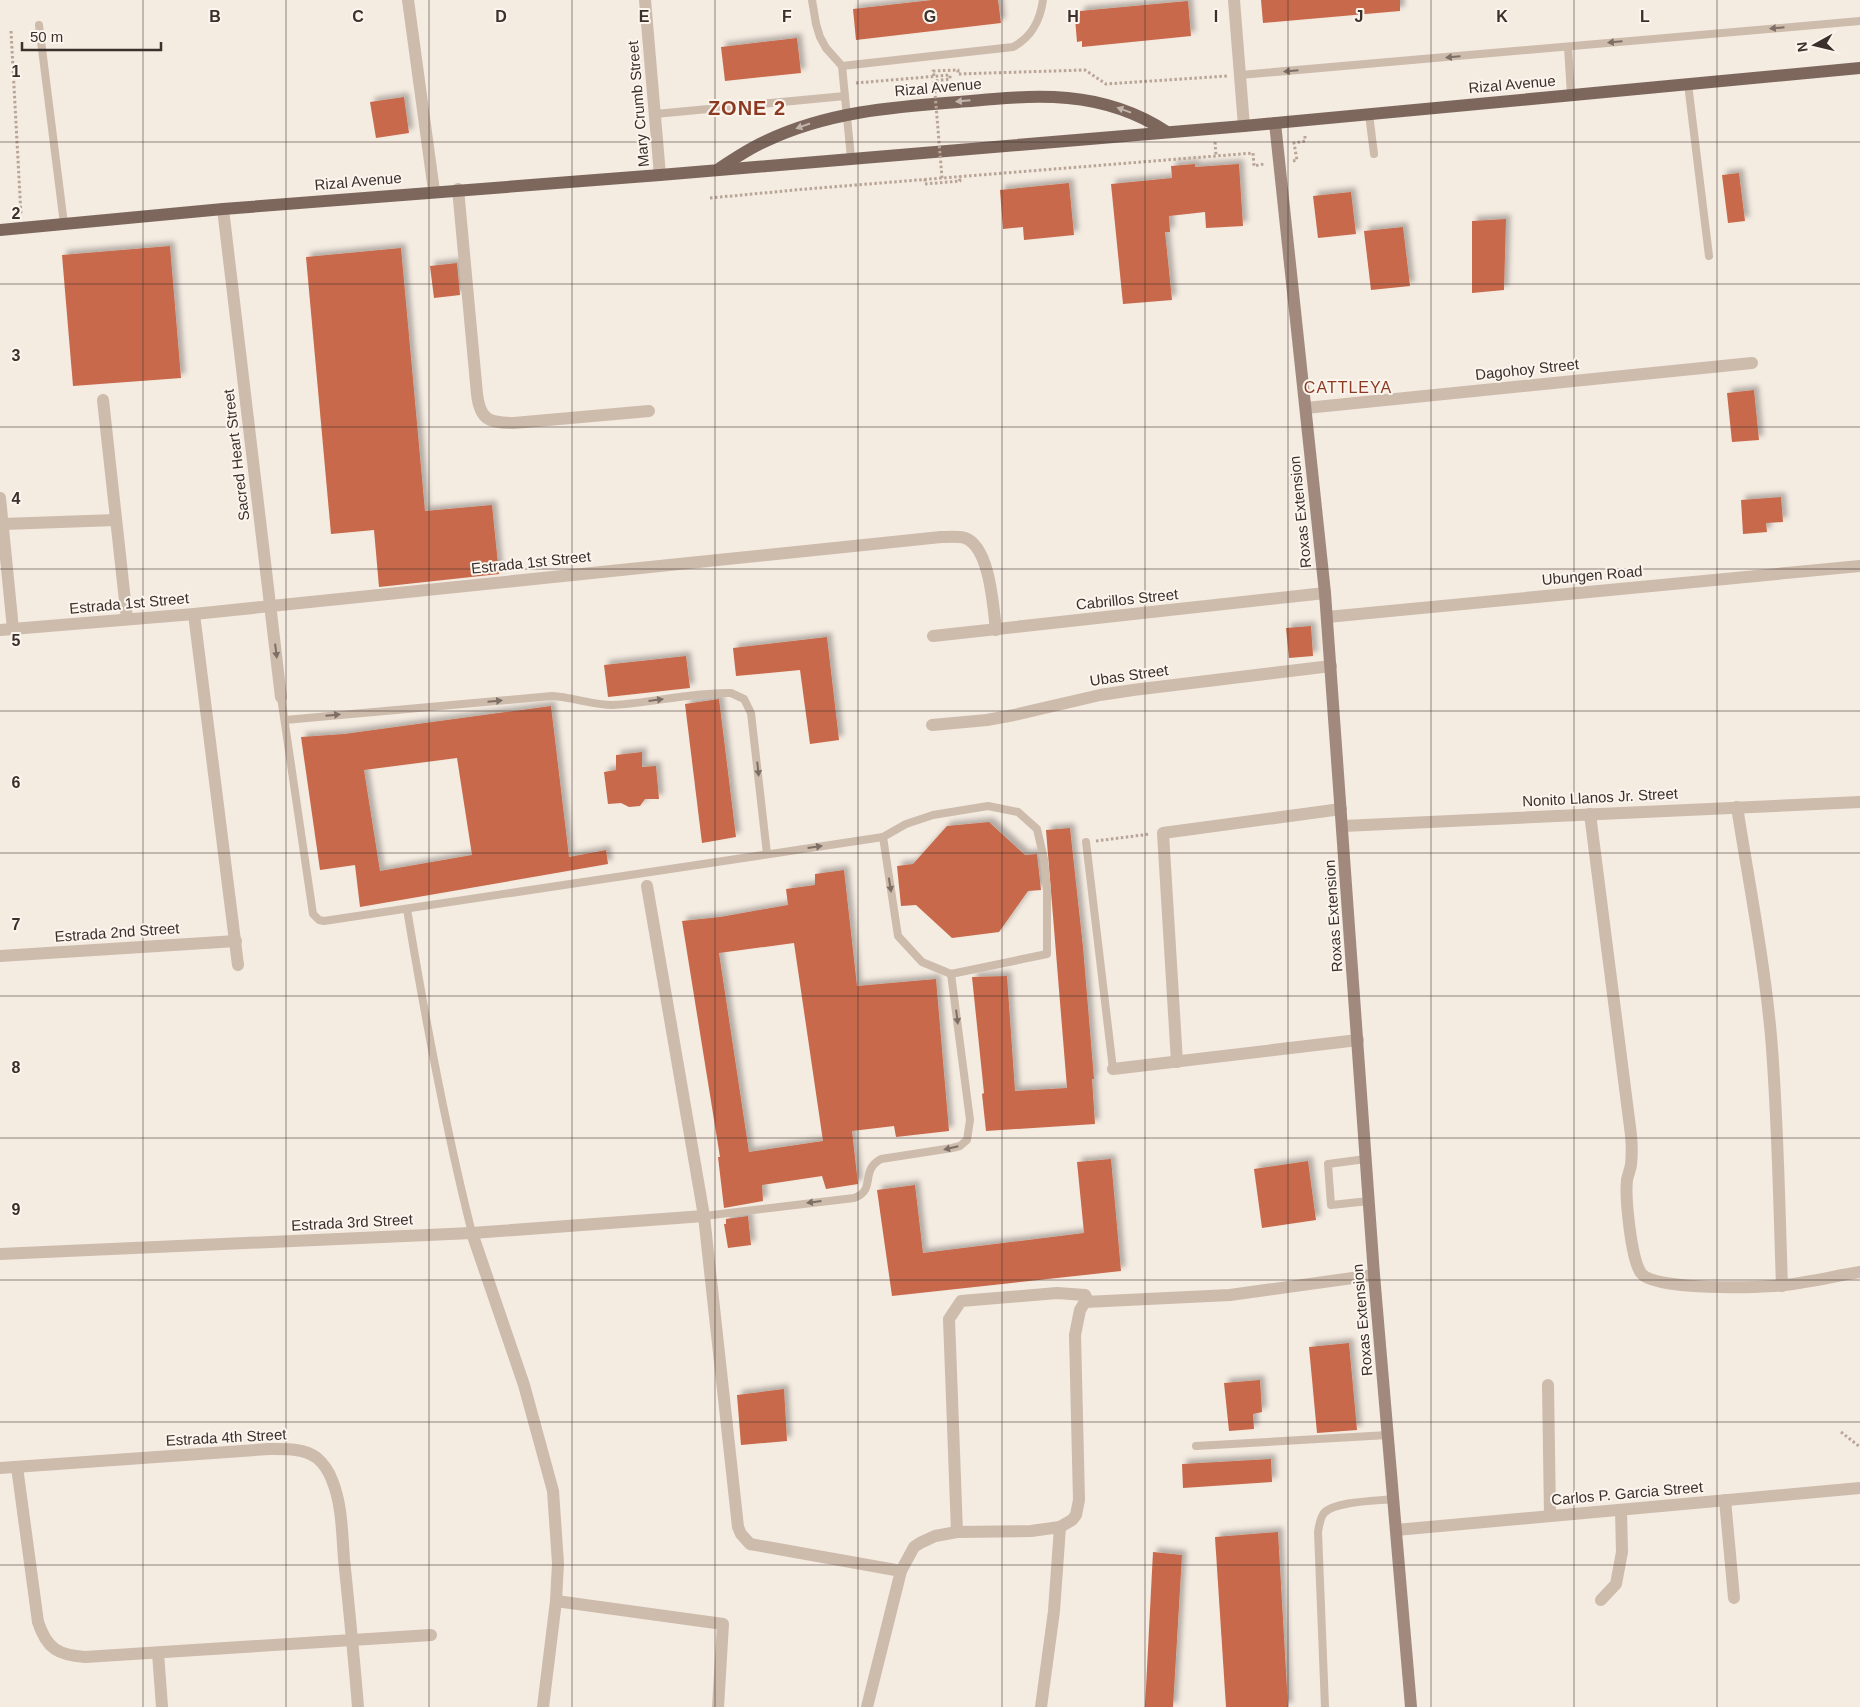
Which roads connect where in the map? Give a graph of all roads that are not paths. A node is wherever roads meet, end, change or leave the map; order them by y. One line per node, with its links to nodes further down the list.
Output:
1 (408, 0): 26 (street)
2 (645, 0): 15 (street, Mary Crumb Street)
3 (812, 0): 9 (lane)
4 (1043, 0): 9 (lane)
5 (1234, 0): 11 (street)
6 (1860, 21): 8 (lane, one-way to 8)
7 (39, 25): 28 (lane)
8 (1568, 46): 11 (lane, one-way to 11); 13 (lane)
9 (842, 66): 14 (lane)
10 (1860, 68): 12 (main road, Rizal Avenue)
11 (1240, 75): 19 (street)
12 (1688, 84): 13 (main road, Rizal Avenue); 30 (lane)
13 (1572, 95): 17 (main road, Rizal Avenue)
14 (845, 96): 15 (lane); 16 (lane)
15 (655, 114): 24 (street, Mary Crumb Street)
16 (847, 114): 20 (main road, Rizal Avenue, one-way to 16); 22 (lane); 23 (main road, Rizal Avenue, one-way to 23)
17 (1369, 114): 18 (main road, Rizal Avenue); 21 (lane)
18 (1275, 123): 19 (main road, Rizal Avenue); 33 (main road, Roxas Extension)
19 (1244, 126): 20 (main road, Rizal Avenue)
20 (1167, 132): 22 (main road, Rizal Avenue)
21 (1374, 154)
22 (851, 158): 23 (main road, Rizal Avenue)
23 (718, 170): 24 (main road, Rizal Avenue)
24 (660, 175): 25 (main road, Rizal Avenue)
25 (458, 190): 26 (main road, Rizal Avenue); 34 (street)
26 (434, 191): 27 (main road, Rizal Avenue)
27 (223, 209): 28 (main road, Rizal Avenue); 40 (street, Sacred Heart Street)
28 (64, 224): 29 (main road, Rizal Avenue)
29 (0, 230)
30 (1709, 256)
31 (1752, 363): 33 (street, Dagohoy Street)
32 (103, 400): 36 (street)
33 (1306, 408): 39 (main road, Roxas Extension)
34 (649, 411)
35 (0, 498): 37 (street)
36 (116, 520): 37 (street); 43 (street)
37 (3, 524): 44 (street)
38 (1860, 566): 42 (street, Ubungen Road)
39 (1325, 593): 42 (main road, Roxas Extension); 46 (street, Cabrillos Street)
40 (270, 605): 41 (street, Estrada 1st Street); 46 (street, Estrada 1st Street); 49 (street, Sacred Heart Street, one-way to 49)
41 (194, 614): 43 (street, Estrada 1st Street); 62 (street)
42 (1327, 616): 48 (main road, Roxas Extension)
43 (127, 619): 44 (street, Estrada 1st Street)
44 (13, 629): 45 (street, Estrada 1st Street)
45 (0, 630)
46 (996, 630): 47 (street, Cabrillos Street)
47 (933, 636)
48 (1331, 666): 51 (street, Ubas Street); 54 (main road, Roxas Extension)
49 (281, 697): 50 (lane)
50 (285, 720): 59 (lane, one-way to 59); 61 (lane)
51 (932, 725)
52 (1860, 802): 53 (street, Nonito Llanos Jr. Street)
53 (1737, 807): 55 (street, Nonito Llanos Jr. Street); 76 (street)
54 (1342, 809): 56 (main road, Roxas Extension); 67 (street)
55 (1590, 814): 56 (street, Nonito Llanos Jr. Street); 76 (street)
56 (1342, 826): 66 (main road, Roxas Extension)
57 (883, 837): 59 (lane, one-way to 57); 65 (lane, one-way to 65); 65 (lane)
58 (1086, 842): 68 (lane)
59 (767, 854): 60 (lane)
60 (646, 880): 61 (lane); 71 (street)
61 (407, 908): 72 (lane)
62 (236, 941): 63 (street, Estrada 2nd Street); 64 (street)
63 (0, 956)
64 (238, 965)
65 (951, 974): 71 (lane, one-way to 71)
66 (1358, 1040): 67 (street); 69 (main road, Roxas Extension)
67 (1177, 1062): 68 (street)
68 (1113, 1069)
69 (1366, 1159): 70 (main road, Roxas Extension); 70 (lane)
70 (1369, 1201): 75 (main road, Roxas Extension)
71 (704, 1216): 72 (street, Estrada 3rd Street); 91 (street)
72 (472, 1233): 73 (street, Estrada 3rd Street); 94 (street)
73 (0, 1254)
74 (1860, 1272): 76 (street)
75 (1374, 1275): 77 (street); 79 (main road, Roxas Extension)
76 (1782, 1286)
77 (1088, 1301): 88 (street); 90 (street)
78 (1548, 1385): 87 (street)
79 (1388, 1434): 80 (lane); 84 (main road, Roxas Extension)
80 (1196, 1446)
81 (17, 1467): 82 (street, Estrada 4th Street); 96 (street, Estrada 4th Street); 97 (street)
82 (0, 1468)
83 (1860, 1488): 85 (street, Carlos P. Garcia Street)
84 (1394, 1499): 89 (main road, Roxas Extension); 104 (lane)
85 (1725, 1500): 86 (street, Carlos P. Garcia Street); 92 (street)
86 (1621, 1510): 87 (street, Carlos P. Garcia Street); 93 (street)
87 (1550, 1516): 89 (street, Carlos P. Garcia Street)
88 (1060, 1527): 90 (street); 103 (street)
89 (1396, 1530): 105 (main road, Roxas Extension)
90 (956, 1532): 91 (street)
91 (901, 1571): 102 (street)
92 (1734, 1598)
93 (1601, 1600)
94 (556, 1601): 100 (street); 101 (street)
95 (431, 1635): 96 (street)
96 (353, 1640): 97 (street); 99 (street, Estrada 4th Street)
97 (158, 1653): 98 (street)
98 (162, 1707)
99 (358, 1707)
100 (543, 1707)
101 (718, 1707)
102 (867, 1707)
103 (1041, 1707)
104 (1325, 1707)
105 (1411, 1707)

